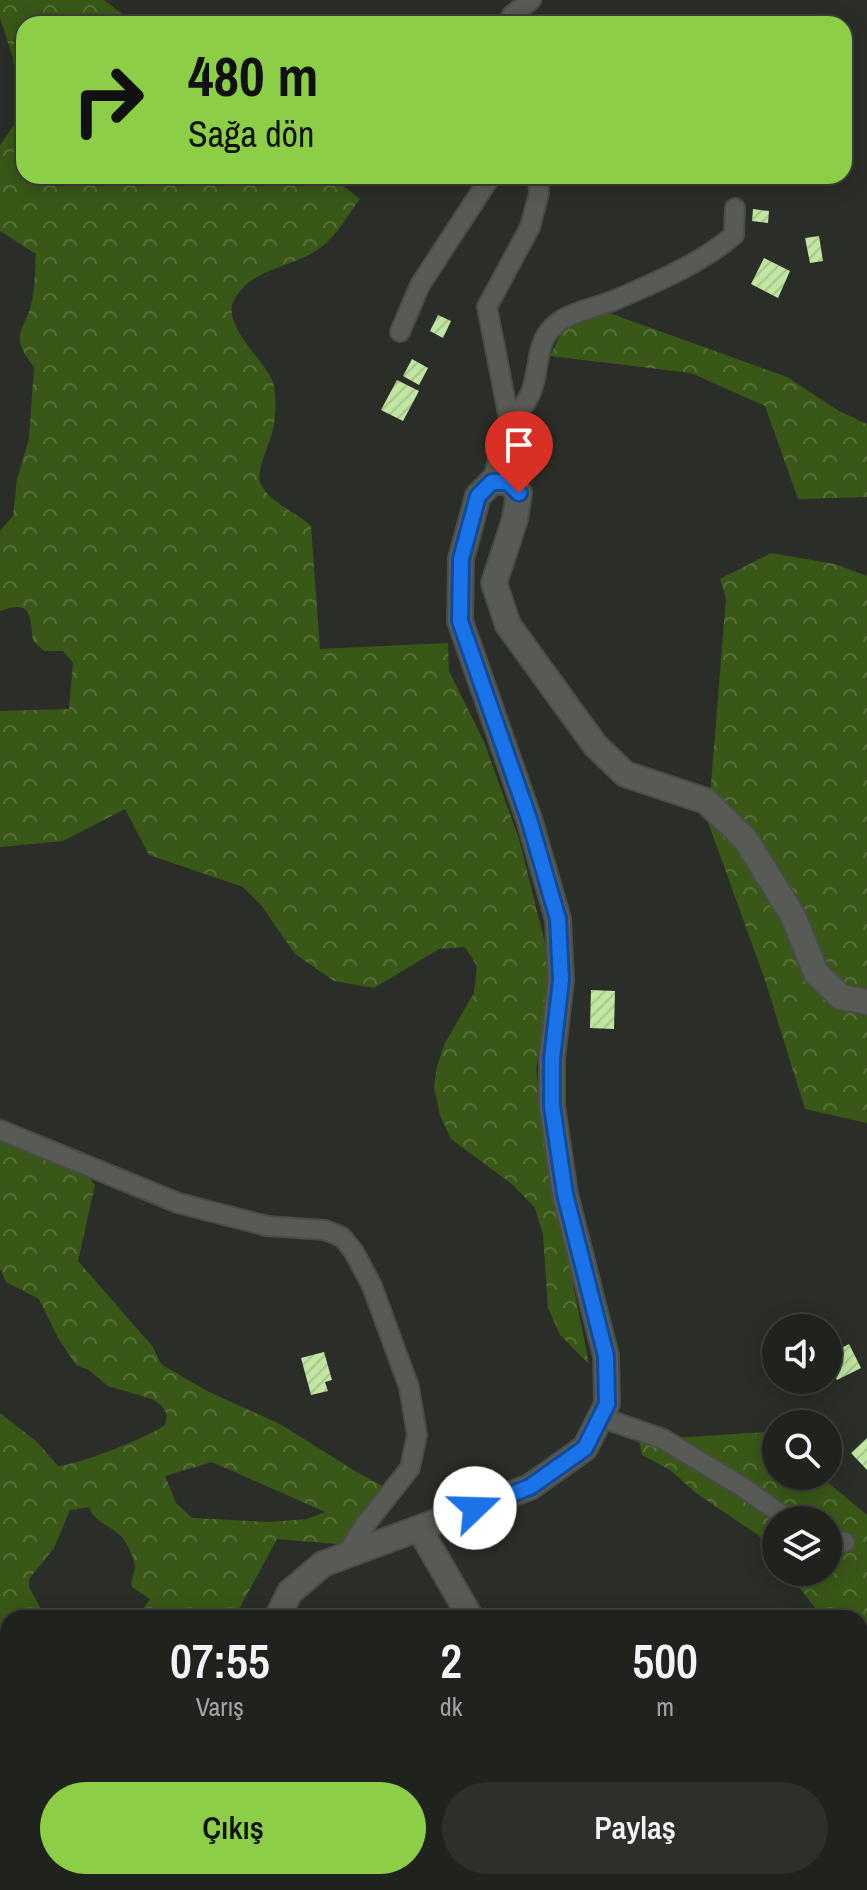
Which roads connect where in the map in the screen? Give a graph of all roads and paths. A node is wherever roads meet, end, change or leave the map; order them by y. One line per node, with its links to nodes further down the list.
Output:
1 (531, 0): 2 (street)
2 (512, 16)
3 (486, 184): 6 (street)
4 (538, 184): 7 (street)
5 (735, 208): 7 (street)
6 (400, 332)
7 (509, 419): 8 (street)
8 (492, 482): 9 (street); 11 (street)
9 (867, 1002)
10 (0, 1130): 14 (street)
11 (600, 1417): 12 (street); 13 (street)
12 (769, 1506)
13 (420, 1530): 14 (street); 16 (street)
14 (346, 1555): 15 (street)
15 (281, 1610)
16 (466, 1610)

